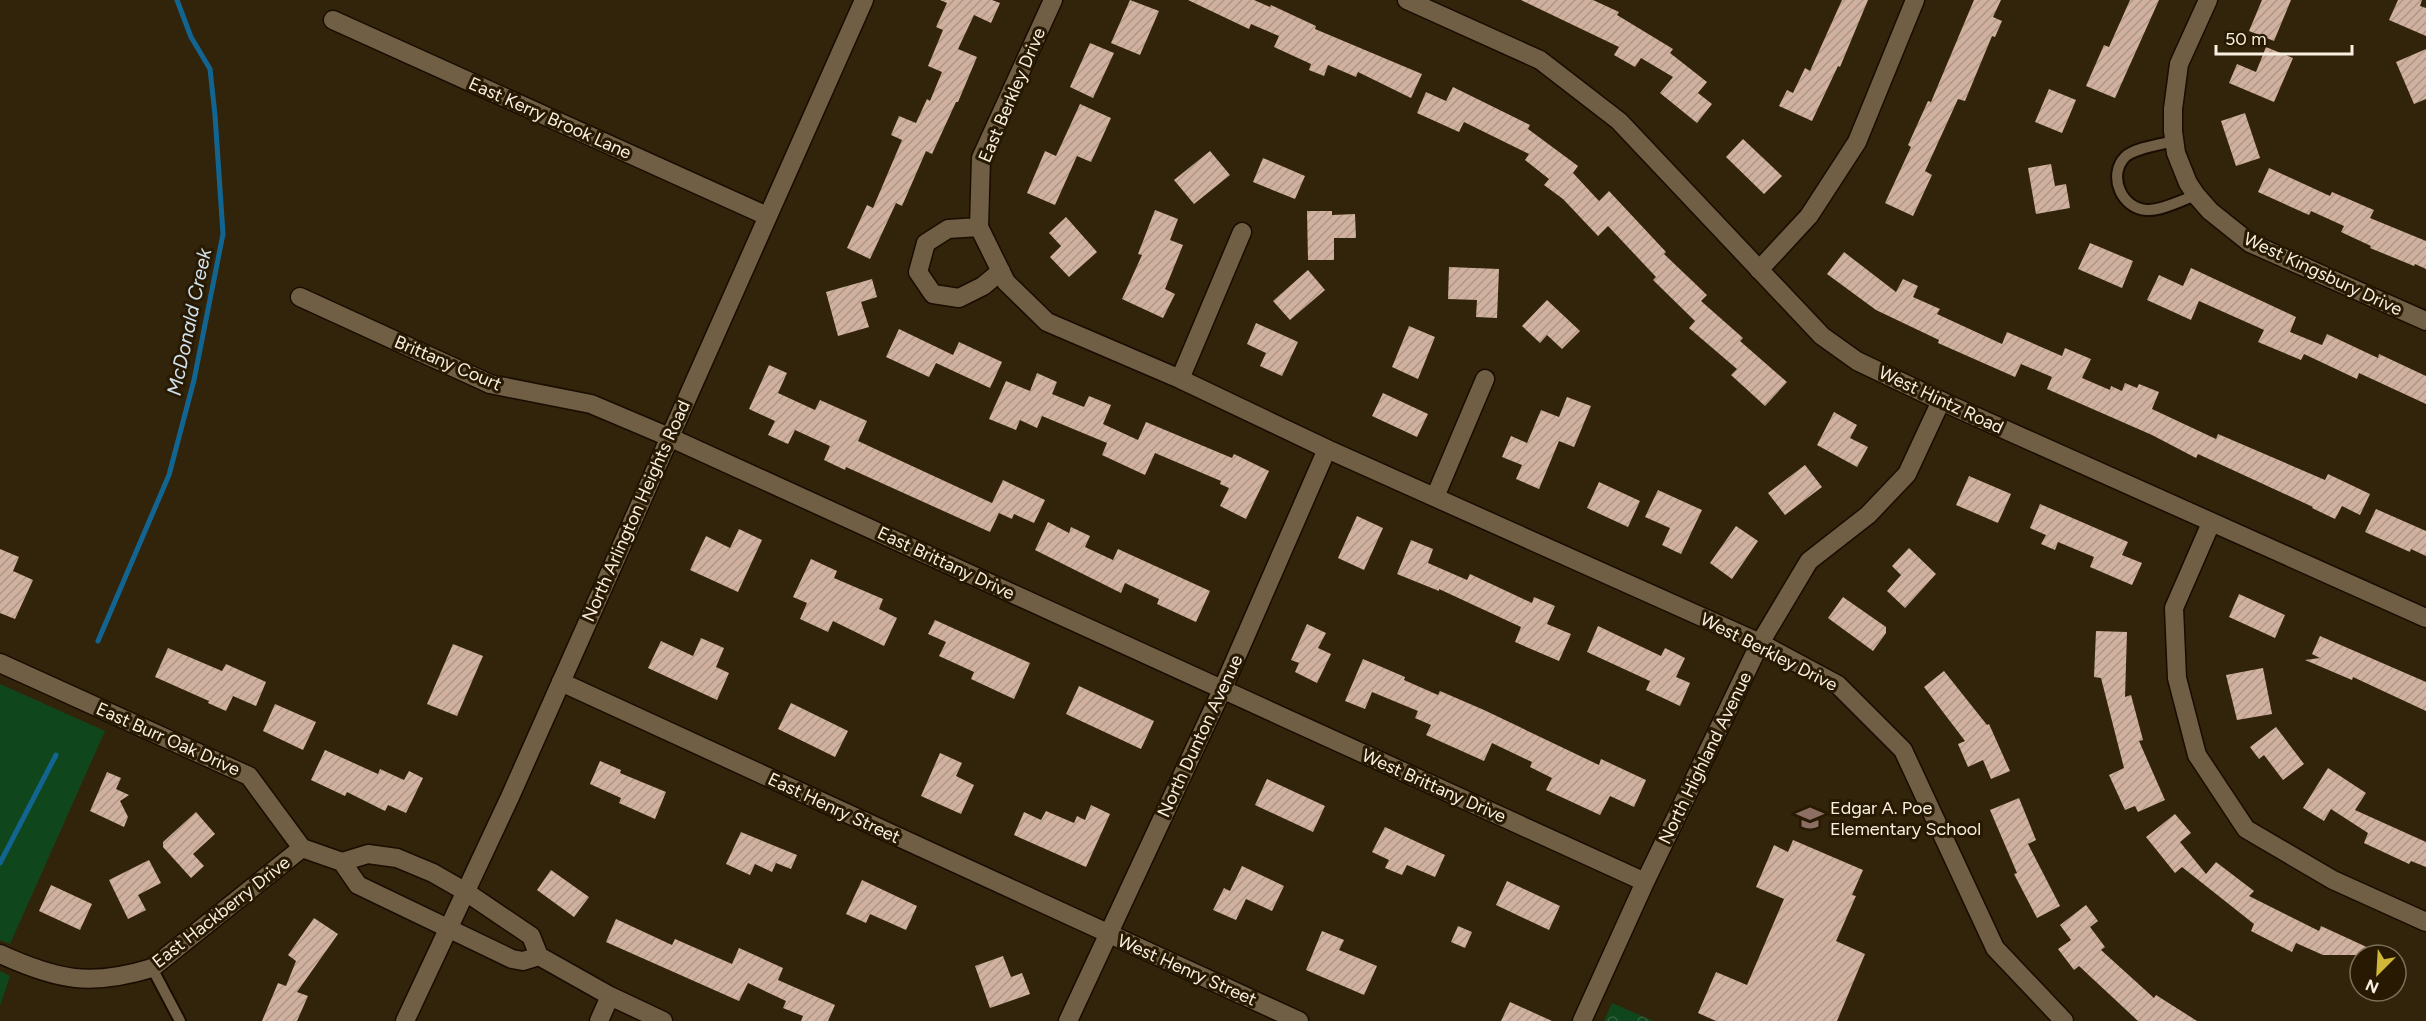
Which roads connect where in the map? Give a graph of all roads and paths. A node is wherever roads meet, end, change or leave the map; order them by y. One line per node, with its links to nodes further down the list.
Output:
1 (864, 0): 9 (street, North Arlington Heights Road)
2 (1053, 0): 10 (street, East Berkley Drive)
3 (1407, 0): 12 (street, West Hintz Road)
4 (1915, 0): 12 (street)
5 (2208, 0): 7 (street, West Kingsbury Drive)
6 (333, 20): 9 (street, East Kerry Brook Lane)
7 (2174, 141): 8 (street, West Kingsbury Drive); 8 (lane)
8 (2196, 195): 15 (street, West Kingsbury Drive)
9 (767, 216): 19 (street, North Arlington Heights Road)
10 (979, 227): 13 (street, East Berkley Drive); 13 (street)
11 (1242, 232): 17 (street)
12 (1759, 270): 18 (street, West Hintz Road)
13 (1001, 271): 17 (street, East Berkley Drive)
14 (300, 297): 19 (street, Brittany Court)
15 (2426, 321)
16 (1485, 379): 21 (street)
17 (1180, 380): 20 (street, East Berkley Drive)
18 (1941, 401): 22 (street, West Hintz Road); 24 (street, North Highland Avenue)
19 (669, 437): 26 (street, North Arlington Heights Road); 27 (street, East Brittany Drive)
20 (1327, 448): 21 (street, West Berkley Drive); 27 (street, North Dunton Avenue)
21 (1434, 497): 24 (street, West Berkley Drive)
22 (2211, 523): 23 (street, West Hintz Road); 32 (street)
23 (2426, 618)
24 (1760, 643): 30 (street, North Highland Avenue); 46 (street, West Berkley Drive)
25 (0, 663): 28 (street, East Burr Oak Drive)
26 (561, 682): 31 (street, North Arlington Heights Road); 34 (street, East Henry Street)
27 (1222, 690): 30 (street, West Brittany Drive); 34 (street, North Dunton Avenue)
28 (302, 848): 29 (street); 37 (street, East Hackberry Drive)
29 (342, 862): 31 (street); 33 (street)
30 (1645, 882): 45 (street, North Highland Avenue)
31 (466, 892): 33 (street, North Arlington Heights Road); 36 (street)
32 (2426, 921)
33 (448, 930): 36 (street); 41 (street, North Arlington Heights Road)
34 (1108, 934): 43 (street, North Dunton Avenue); 44 (street, West Henry Street)
35 (0, 954): 37 (street, East Hackberry Drive)
36 (539, 956): 38 (street)
37 (152, 968): 40 (lane)
38 (610, 996): 39 (street); 42 (street)
39 (656, 1020)
40 (180, 1021)
41 (405, 1021)
42 (599, 1021)
43 (1068, 1021)
44 (1299, 1021)
45 (1582, 1021)
46 (2064, 1021)

